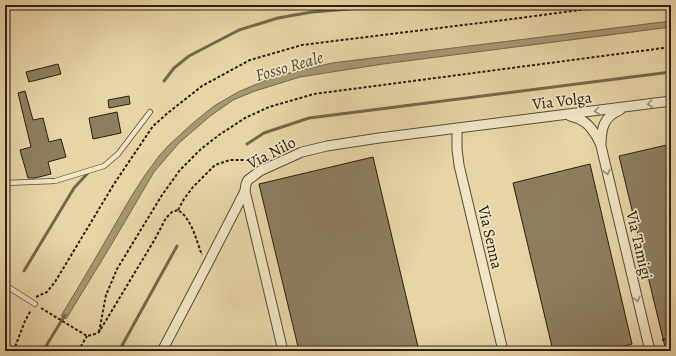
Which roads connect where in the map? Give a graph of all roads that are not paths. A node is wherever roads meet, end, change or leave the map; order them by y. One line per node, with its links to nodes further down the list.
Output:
1 (671, 101): 2 (street, Via Volga, one-way to 2)
2 (629, 106): 4 (street, Via Volga, one-way to 4); 6 (street, Via Tamigi)
3 (150, 112): 7 (lane)
4 (564, 115): 5 (street, Via Volga); 6 (street, Via Tamigi)
5 (457, 129): 8 (street, Via Nilo); 13 (street, Via Senna)
6 (601, 146): 14 (street, Via Tamigi, one-way to 14)
7 (5, 183)
8 (245, 191): 11 (street); 12 (street, Via Nilo)
9 (5, 285): 10 (lane)
10 (33, 303)
11 (162, 351)
12 (283, 351)
13 (503, 351)
14 (650, 351)

